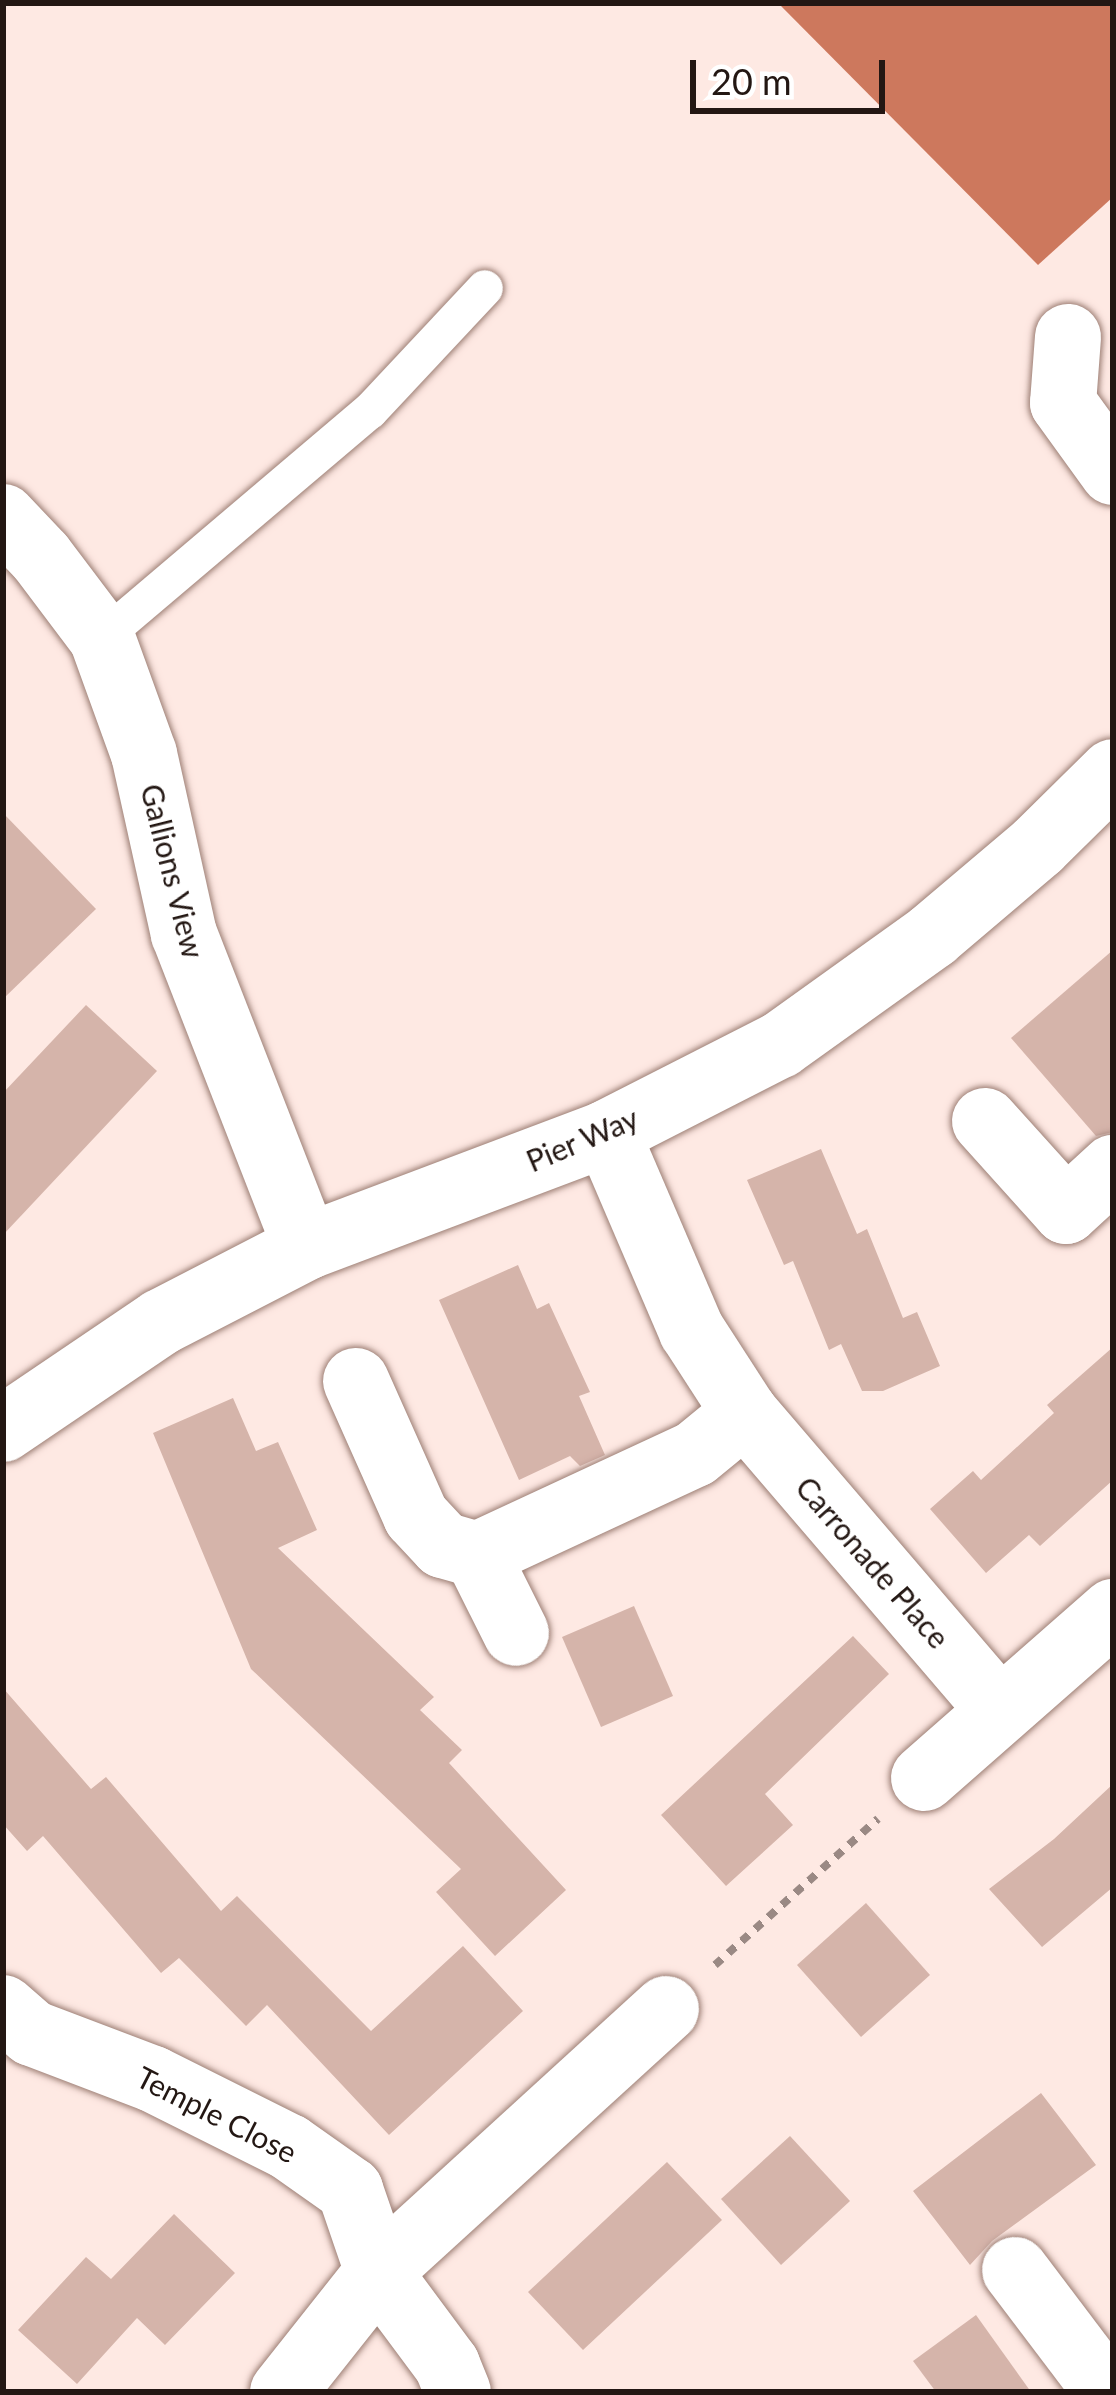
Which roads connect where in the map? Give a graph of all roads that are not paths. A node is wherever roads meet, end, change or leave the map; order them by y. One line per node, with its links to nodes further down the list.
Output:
1 (485, 288): 5 (lane)
2 (1068, 337): 3 (street)
3 (1113, 472)
4 (3, 517): 5 (street, Gallions View)
5 (102, 638): 10 (street, Gallions View)
6 (1113, 772): 8 (street, Pier Way)
7 (985, 1120): 9 (street)
8 (607, 1132): 10 (street, Pier Way); 12 (street, Carronade Place)
9 (1113, 1168)
10 (306, 1247): 13 (street, Pier Way)
11 (356, 1381): 14 (street)
12 (746, 1413): 14 (street); 17 (street, Carronade Place)
13 (3, 1429)
14 (477, 1555): 16 (street)
15 (1113, 1612): 17 (street)
16 (516, 1634)
17 (1000, 1711): 18 (street)
18 (924, 1778)
19 (3, 2008): 22 (street, Temple Close)
20 (666, 2009): 22 (street)
21 (1015, 2270): 23 (street)
22 (378, 2272): 24 (street); 25 (street, Temple Close)
23 (1105, 2377)
24 (283, 2392)
25 (458, 2392)

